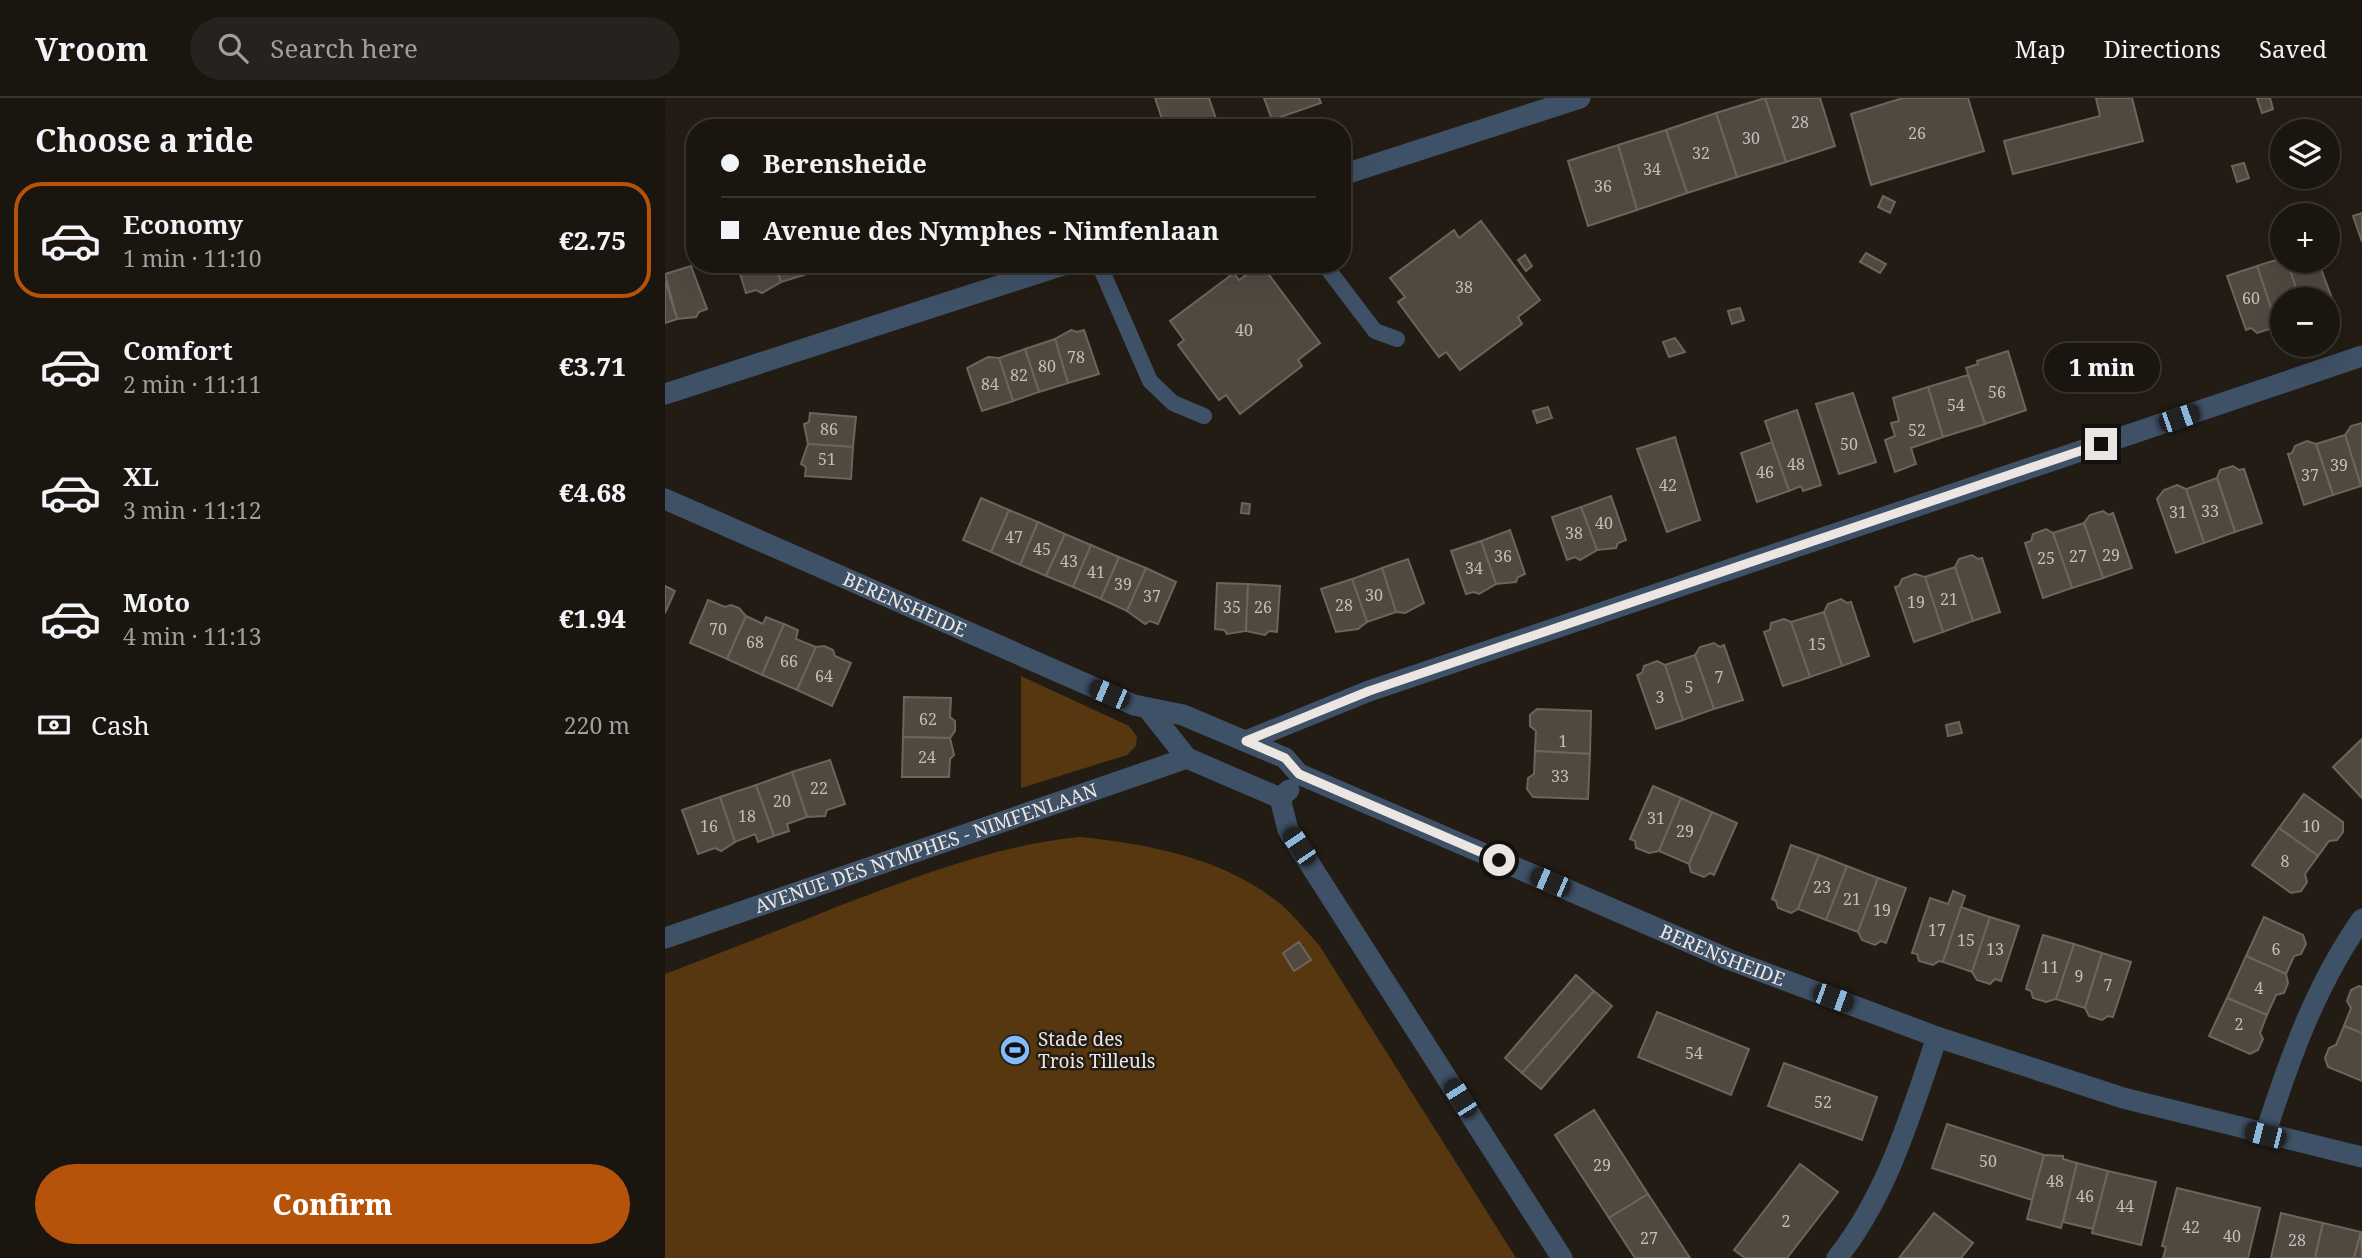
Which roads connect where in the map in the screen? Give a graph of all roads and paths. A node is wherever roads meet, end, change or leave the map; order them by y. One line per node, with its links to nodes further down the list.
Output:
1 (1580, 98): 2 (street)
2 (1351, 172)
3 (1038, 273): 8 (street)
4 (1103, 273): 9 (lane)
5 (1331, 273): 6 (lane)
6 (1397, 339)
7 (2362, 356): 12 (street)
8 (665, 394)
9 (1204, 416)
10 (665, 499): 11 (street, BERENSHEIDE)
11 (1148, 709): 12 (street, BERENSHEIDE); 13 (street, BERENSHEIDE)
12 (1246, 741): 14 (street, BERENSHEIDE)
13 (1187, 758): 15 (street, BERENSHEIDE); 17 (street, AVENUE DES NYMPHES - NIMFENLAAN)
14 (1299, 774): 15 (street); 18 (street, BERENSHEIDE)
15 (1280, 798): 21 (street)
16 (2362, 919): 19 (street)
17 (665, 938)
18 (1937, 1037): 19 (street, BERENSHEIDE); 22 (street)
19 (2265, 1135): 20 (street, BERENSHEIDE)
20 (2362, 1157)
21 (1562, 1258)
22 (1837, 1258)

